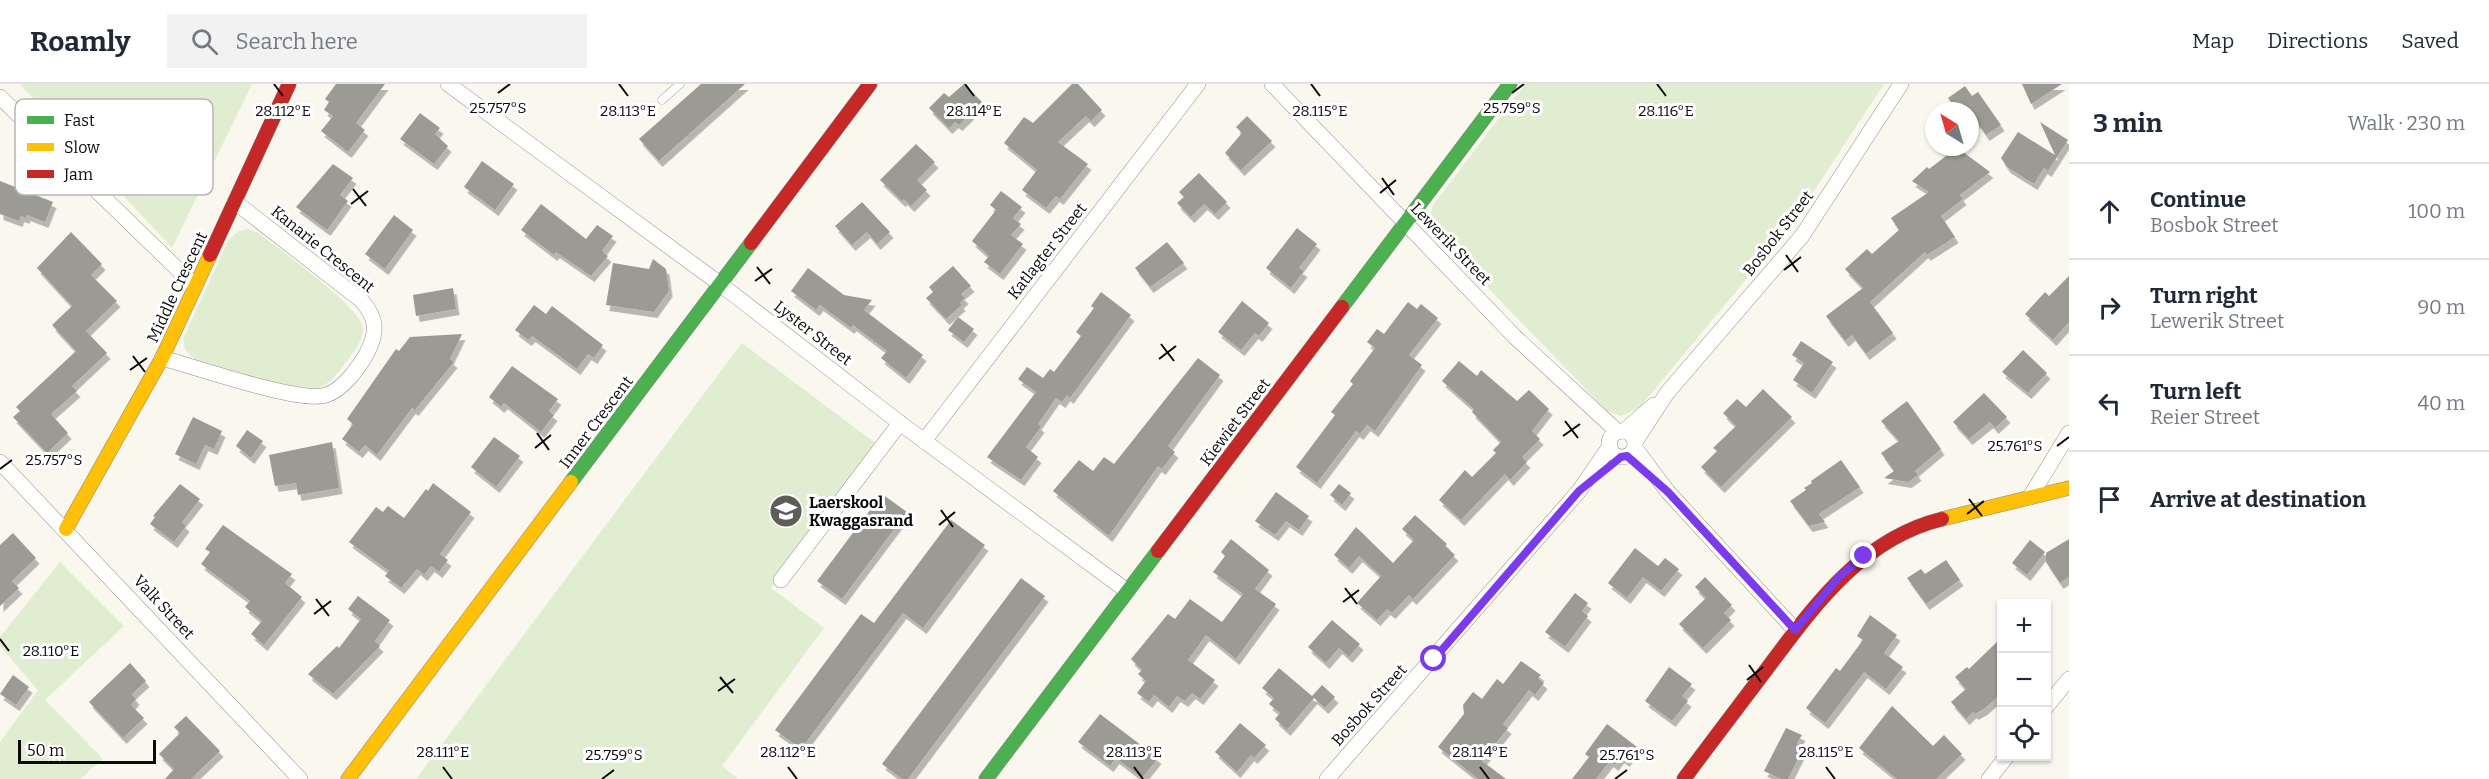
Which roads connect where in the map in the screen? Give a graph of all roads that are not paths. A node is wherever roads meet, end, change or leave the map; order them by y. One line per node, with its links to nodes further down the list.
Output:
1 (289, 84): 13 (street, Middle Crescent)
2 (680, 84): 10 (lane)
3 (870, 84): 15 (street, Inner Crescent)
4 (1198, 84): 22 (street, Katlagter Street)
5 (1272, 84): 14 (street, Lewerik Street)
6 (1510, 84): 14 (street, Kiewiet Street)
7 (1901, 84): 18 (street, Bosbok Street)
8 (451, 85): 15 (street, Lyster Street)
9 (0, 97): 11 (street)
10 (662, 100)
11 (15, 112)
12 (101, 195): 16 (street)
13 (235, 202): 16 (street, Middle Crescent); 17 (street, Kanarie Crescent)
14 (1406, 224): 21 (street, Lewerik Street); 30 (street, Kiewiet Street)
15 (720, 284): 19 (street, Lyster Street); 36 (street, Inner Crescent)
16 (195, 286): 17 (street, Middle Crescent)
17 (162, 357): 28 (street, Middle Crescent)
18 (1667, 393): 21 (street, Bosbok Street); 23 (street, Bosbok Street)
19 (900, 423): 22 (street, Lyster Street); 29 (street)
20 (2069, 433): 27 (street)
21 (1615, 437): 23 (street); 23 (street); 26 (street, Bosbok Street)
22 (924, 441): 30 (street, Lyster Street)
23 (1630, 451): 26 (street, Bosbok Street); 31 (street)
24 (0, 462): 28 (street, Valk Street)
25 (2069, 488): 27 (street)
26 (1579, 491): 38 (street, Bosbok Street)
27 (2030, 497): 31 (street)
28 (66, 529): 35 (street, Valk Street)
29 (781, 580)
30 (1127, 591): 37 (street, Kiewiet Street)
31 (1795, 630): 39 (street)
32 (2069, 679): 33 (street)
33 (2051, 701)
34 (2003, 761): 40 (street)
35 (300, 779)
36 (348, 779)
37 (986, 779)
38 (1327, 779)
39 (1684, 779)
40 (1989, 779)

